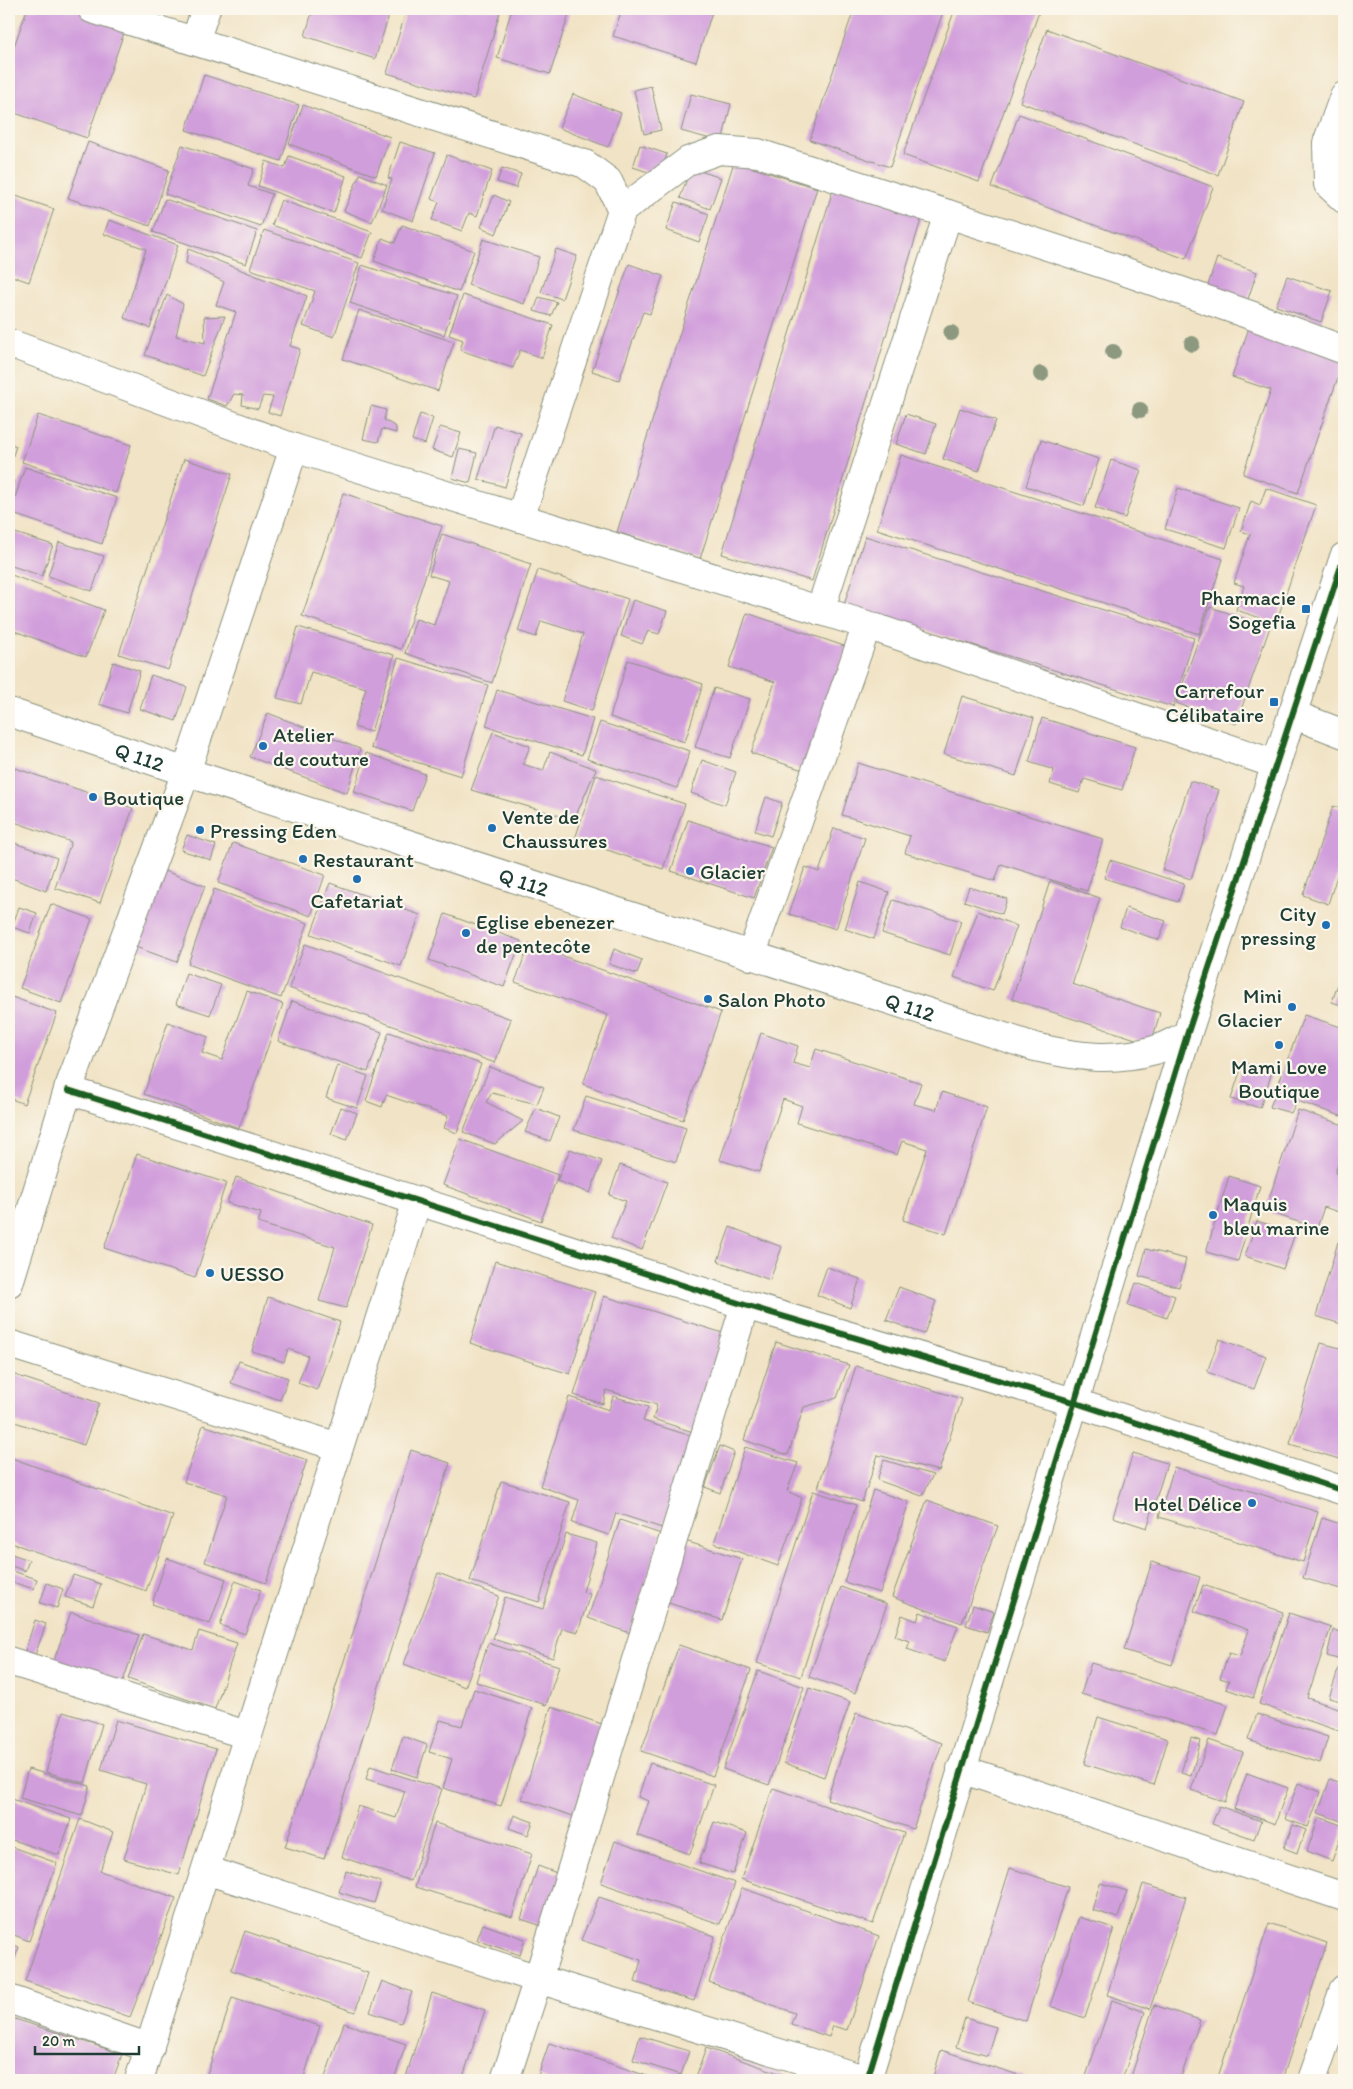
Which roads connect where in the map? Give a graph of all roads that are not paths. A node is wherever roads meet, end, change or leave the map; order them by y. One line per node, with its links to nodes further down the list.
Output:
1 (92, 9): 3 (street)
2 (206, 9): 3 (street)
3 (194, 41): 6 (street)
4 (1344, 96): 5 (street)
5 (1344, 199)
6 (622, 210): 7 (street); 11 (street)
7 (948, 214): 9 (street); 13 (street)
8 (9, 343): 10 (street)
9 (1344, 350)
10 (294, 448): 11 (street); 19 (street)
11 (520, 518): 13 (street)
12 (1344, 557): 16 (street)
13 (820, 611): 14 (street)
14 (867, 625): 18 (street); 20 (street)
15 (9, 712): 19 (street, Q 112)
16 (1292, 714): 17 (street); 18 (street)
17 (1344, 734)
18 (1276, 764): 21 (street)
19 (186, 772): 20 (street, Q 112); 22 (street)
20 (751, 956): 21 (street, Q 112)
21 (1187, 1035): 27 (street)
22 (68, 1090): 23 (street); 24 (street)
23 (417, 1201): 25 (street); 28 (street)
24 (9, 1283)
25 (745, 1305): 27 (street); 35 (street)
26 (9, 1344): 28 (street)
27 (1074, 1402): 29 (street); 32 (street)
28 (339, 1446): 31 (street)
29 (1344, 1491)
30 (9, 1661): 31 (street)
31 (246, 1735): 33 (street)
32 (961, 1769): 34 (street); 41 (street)
33 (206, 1870): 35 (street); 38 (street)
34 (1344, 1897)
35 (538, 1979): 40 (street); 41 (street)
36 (1344, 1989): 42 (street)
37 (9, 1999): 38 (street)
38 (150, 2048): 39 (street)
39 (139, 2080)
40 (505, 2080)
41 (867, 2080)
42 (1312, 2080)

